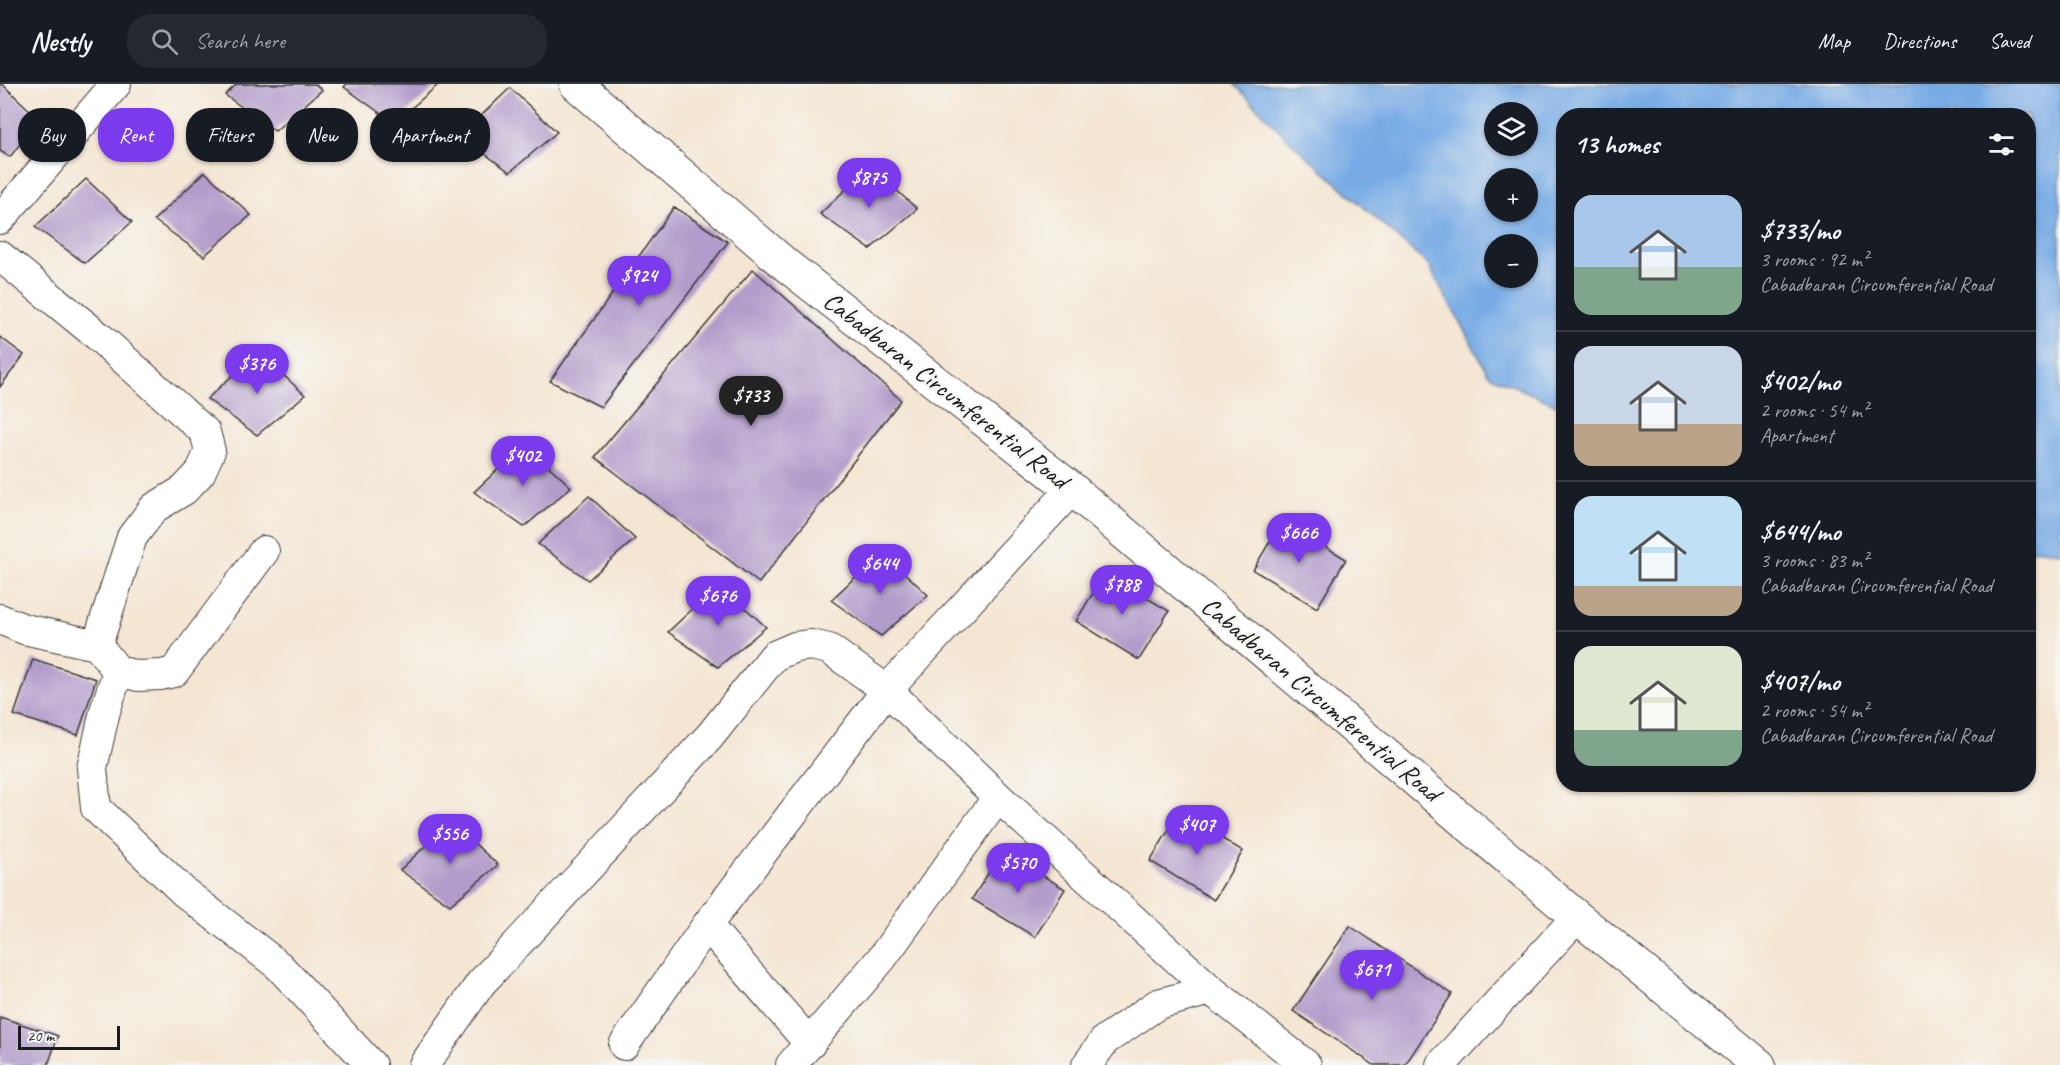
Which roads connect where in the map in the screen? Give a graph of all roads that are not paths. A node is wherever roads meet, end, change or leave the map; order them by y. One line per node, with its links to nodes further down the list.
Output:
1 (116, 84): 3 (street)
2 (576, 84): 5 (main road, Cabadbaran Circumferential Road)
3 (0, 219)
4 (0, 256): 8 (street)
5 (1072, 489): 10 (street); 12 (main road, Cabadbaran Circumferential Road)
6 (264, 551): 9 (street)
7 (0, 618): 8 (street)
8 (97, 645): 9 (street)
9 (118, 671): 17 (street)
10 (887, 690): 11 (street); 13 (street); 18 (street)
11 (998, 797): 14 (street); 16 (street)
12 (1577, 917): 21 (street); 22 (main road, Cabadbaran Circumferential Road)
13 (707, 925): 15 (street); 16 (street)
14 (1211, 990): 19 (street); 20 (street)
15 (624, 1045)
16 (801, 1055)
17 (371, 1065)
18 (424, 1065)
19 (1087, 1065)
20 (1306, 1065)
21 (1441, 1065)
22 (1759, 1065)

